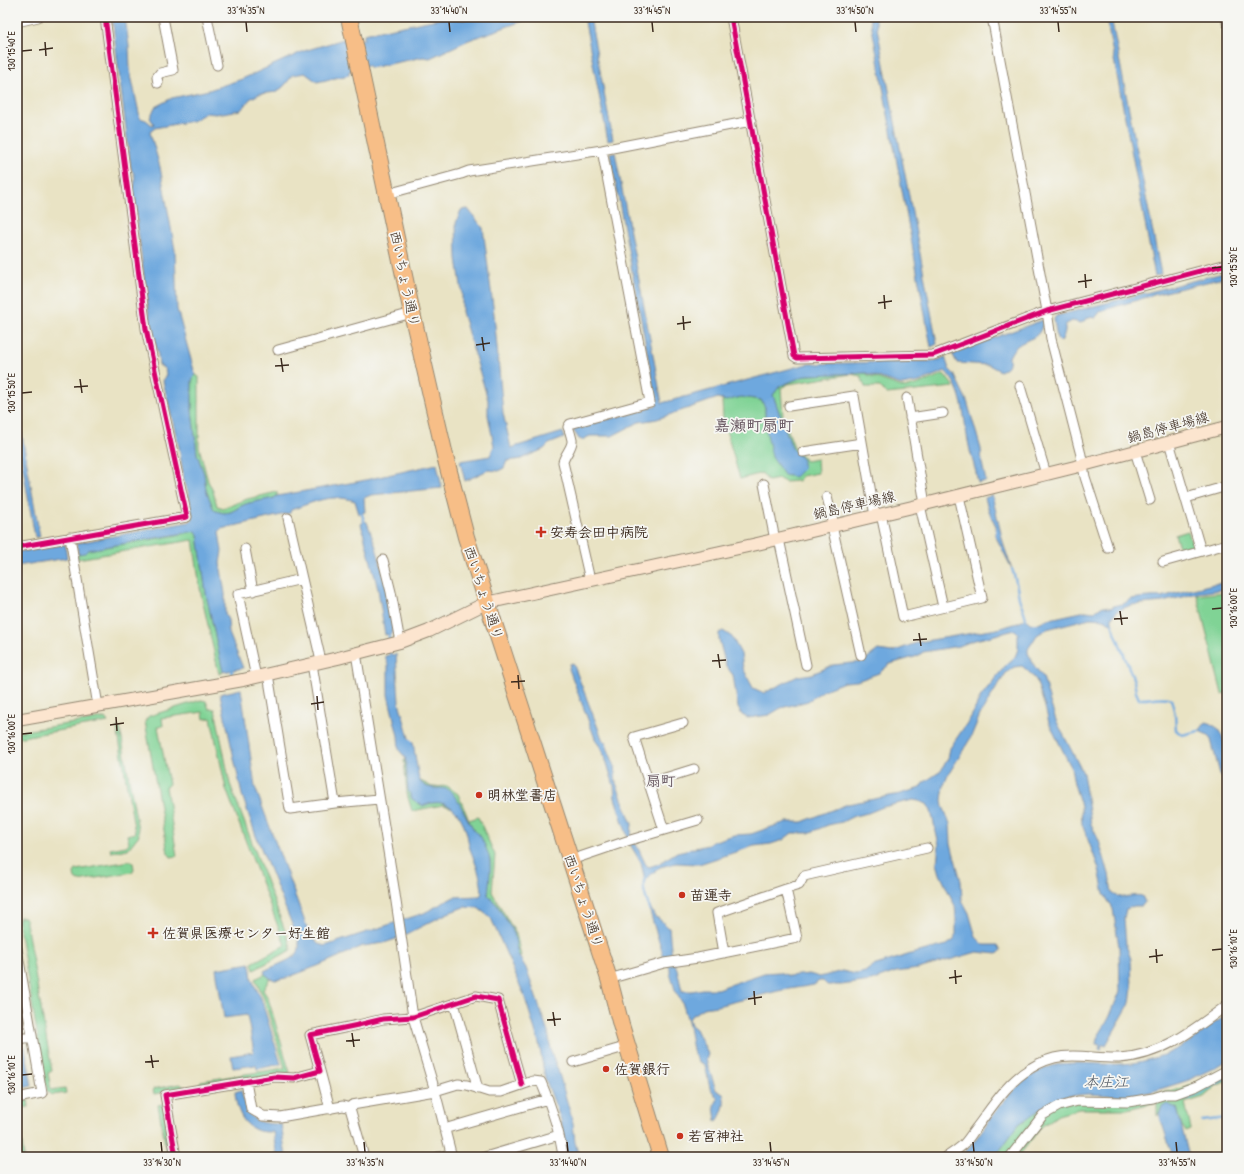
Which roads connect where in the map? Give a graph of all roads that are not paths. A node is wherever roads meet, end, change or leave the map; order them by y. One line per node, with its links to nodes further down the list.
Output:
1 (105, 17): 42 (street)
2 (163, 17): 12 (street)
3 (207, 17): 11 (street)
4 (349, 17): 15 (highway, 西いちょう通り)
5 (731, 17): 13 (street)
6 (992, 17): 17 (street)
7 (1226, 17): 10 (street)
8 (36, 18): 9 (street)
9 (17, 22)
10 (1227, 24)
11 (217, 65)
12 (158, 84)
13 (751, 121): 14 (street); 17 (street)
14 (602, 150): 15 (street); 52 (street)
15 (387, 194): 18 (highway, 西いちょう通り)
16 (1227, 264): 17 (street)
17 (1047, 311): 30 (street)
18 (412, 313): 19 (street); 54 (highway, 西いちょう通り)
19 (278, 350)
20 (1020, 386): 31 (street)
21 (907, 398): 24 (street)
22 (789, 406): 27 (street)
23 (943, 413): 24 (street)
24 (910, 418): 38 (street)
25 (1227, 427): 26 (main road, 鍋島停車場線)
26 (1170, 442): 28 (main road, 鍋島停車場線); 36 (street)
27 (862, 443): 29 (street); 39 (street)
28 (1136, 451): 30 (main road, 鍋島停車場線); 37 (street)
29 (803, 452)
30 (1083, 465): 31 (main road, 鍋島停車場線); 46 (street)
31 (1046, 474): 34 (main road, 鍋島停車場線)
32 (764, 484): 43 (street)
33 (1227, 486): 36 (street)
34 (959, 496): 38 (main road, 鍋島停車場線); 55 (street)
35 (827, 497): 41 (street)
36 (1186, 498): 48 (street)
37 (1150, 500)
38 (922, 505): 39 (main road, 鍋島停車場線); 55 (street)
39 (878, 515): 41 (main road, 鍋島停車場線); 55 (street)
40 (288, 518): 51 (street)
41 (832, 526): 43 (main road, 鍋島停車場線); 58 (street)
42 (70, 537): 45 (street); 63 (street)
43 (777, 539): 52 (main road, 鍋島停車場線); 60 (street)
44 (1227, 544): 48 (street)
45 (17, 547)
46 (1108, 548)
47 (244, 549): 53 (street)
48 (1201, 551): 50 (street)
49 (383, 560): 56 (street)
50 (1163, 562)
51 (302, 579): 53 (street); 59 (street)
52 (590, 580): 54 (main road, 鍋島停車場線)
53 (253, 590): 62 (street)
54 (486, 603): 56 (main road, 鍋島停車場線); 73 (highway, 西いちょう通り)
55 (943, 607)
56 (400, 642): 57 (main road, 鍋島停車場線)
57 (356, 653): 59 (main road, 鍋島停車場線); 68 (street)
58 (861, 654)
59 (316, 663): 61 (main road, 鍋島停車場線); 69 (street)
60 (806, 665)
61 (268, 674): 62 (main road, 鍋島停車場線); 69 (street)
62 (256, 677): 63 (main road, 鍋島停車場線)
63 (98, 706): 64 (main road, 鍋島停車場線)
64 (17, 720)
65 (683, 723): 67 (street)
66 (694, 769): 67 (street)
67 (649, 783): 71 (street)
68 (379, 800): 69 (street); 80 (street)
69 (335, 803)
70 (698, 820): 71 (street)
71 (664, 830): 73 (street)
72 (927, 848): 74 (street)
73 (571, 860): 77 (highway, 西いちょう通り)
74 (786, 889): 76 (street); 76 (street)
75 (17, 949): 81 (street)
76 (724, 954): 77 (street)
77 (609, 979): 83 (highway, 西いちょう通り)
78 (454, 1003): 80 (street); 88 (street); 89 (street)
79 (1227, 1006): 104 (street)
80 (412, 1017): 86 (street); 90 (street)
81 (32, 1037): 82 (street); 91 (street)
82 (17, 1039)
83 (628, 1046): 84 (street); 103 (highway, 西いちょう通り)
84 (573, 1062)
85 (1227, 1070): 105 (street)
86 (320, 1071): 87 (street); 94 (street)
87 (246, 1082): 94 (street); 98 (street)
88 (522, 1085): 89 (street); 92 (street)
89 (478, 1089): 90 (street)
90 (435, 1090): 93 (street); 95 (street)
91 (17, 1098)
92 (548, 1099): 95 (street); 96 (street)
93 (350, 1108): 94 (street); 99 (street)
94 (330, 1109)
95 (444, 1129): 97 (street)
96 (559, 1135): 101 (street); 102 (street)
97 (451, 1155): 100 (street)
98 (176, 1157)
99 (364, 1157)
100 (438, 1157)
101 (485, 1157)
102 (563, 1157)
103 (661, 1157)
104 (946, 1157)
105 (1010, 1157)

